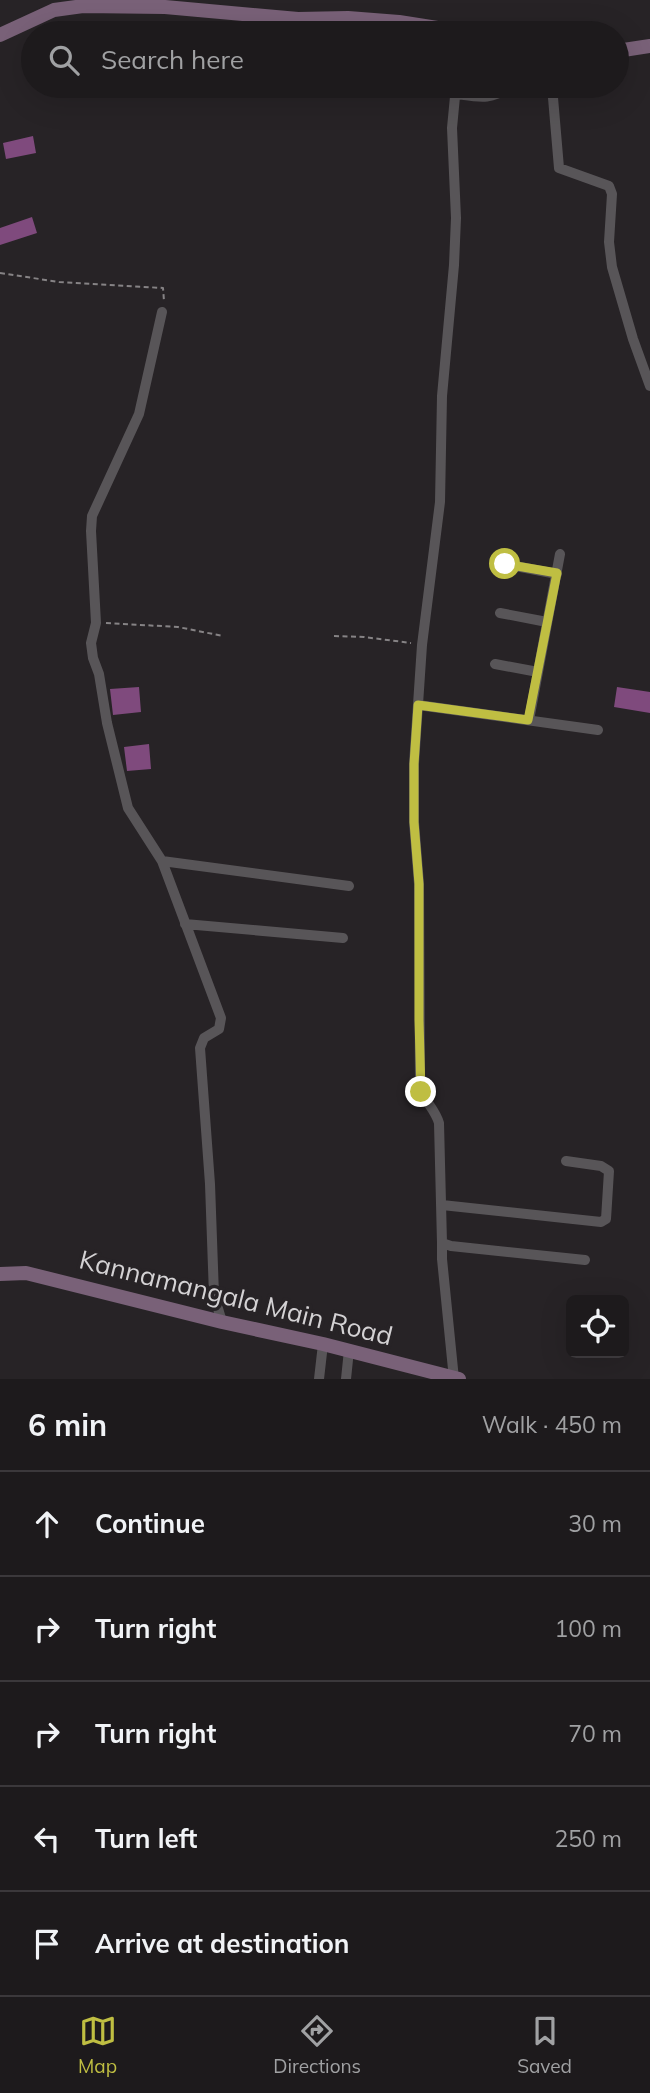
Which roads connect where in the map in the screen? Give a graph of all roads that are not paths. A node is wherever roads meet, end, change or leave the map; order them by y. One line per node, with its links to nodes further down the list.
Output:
1 (30, 21): 2 (street)
2 (386, 21)
3 (21, 25): 4 (street)
4 (0, 35)
5 (650, 46): 6 (street)
6 (629, 49)
7 (455, 98): 18 (street)
8 (553, 98): 10 (street)
9 (162, 312): 21 (street)
10 (650, 386)
11 (560, 554): 13 (street)
12 (505, 564): 13 (street)
13 (557, 573): 15 (street)
14 (500, 612): 15 (street)
15 (548, 622): 17 (street)
16 (495, 664): 17 (street)
17 (538, 672): 19 (street)
18 (418, 705): 19 (street); 26 (street)
19 (528, 720): 20 (street)
20 (598, 730)
21 (162, 861): 22 (street); 23 (street)
22 (349, 886)
23 (185, 924): 24 (street); 30 (street)
24 (343, 938)
25 (566, 1161): 26 (street)
26 (442, 1205): 27 (street)
27 (442, 1243): 28 (street); 34 (street)
28 (585, 1260)
29 (0, 1274): 30 (street, Kannamangala Main Road)
30 (222, 1322): 31 (street, Kannamangala Main Road)
31 (323, 1344): 32 (street, Kannamangala Main Road); 35 (street)
32 (349, 1350): 33 (street, Kannamangala Main Road); 36 (street)
33 (408, 1372): 34 (street, Kannamangala Main Road)
34 (456, 1378)
35 (320, 1379)
36 (346, 1379)

